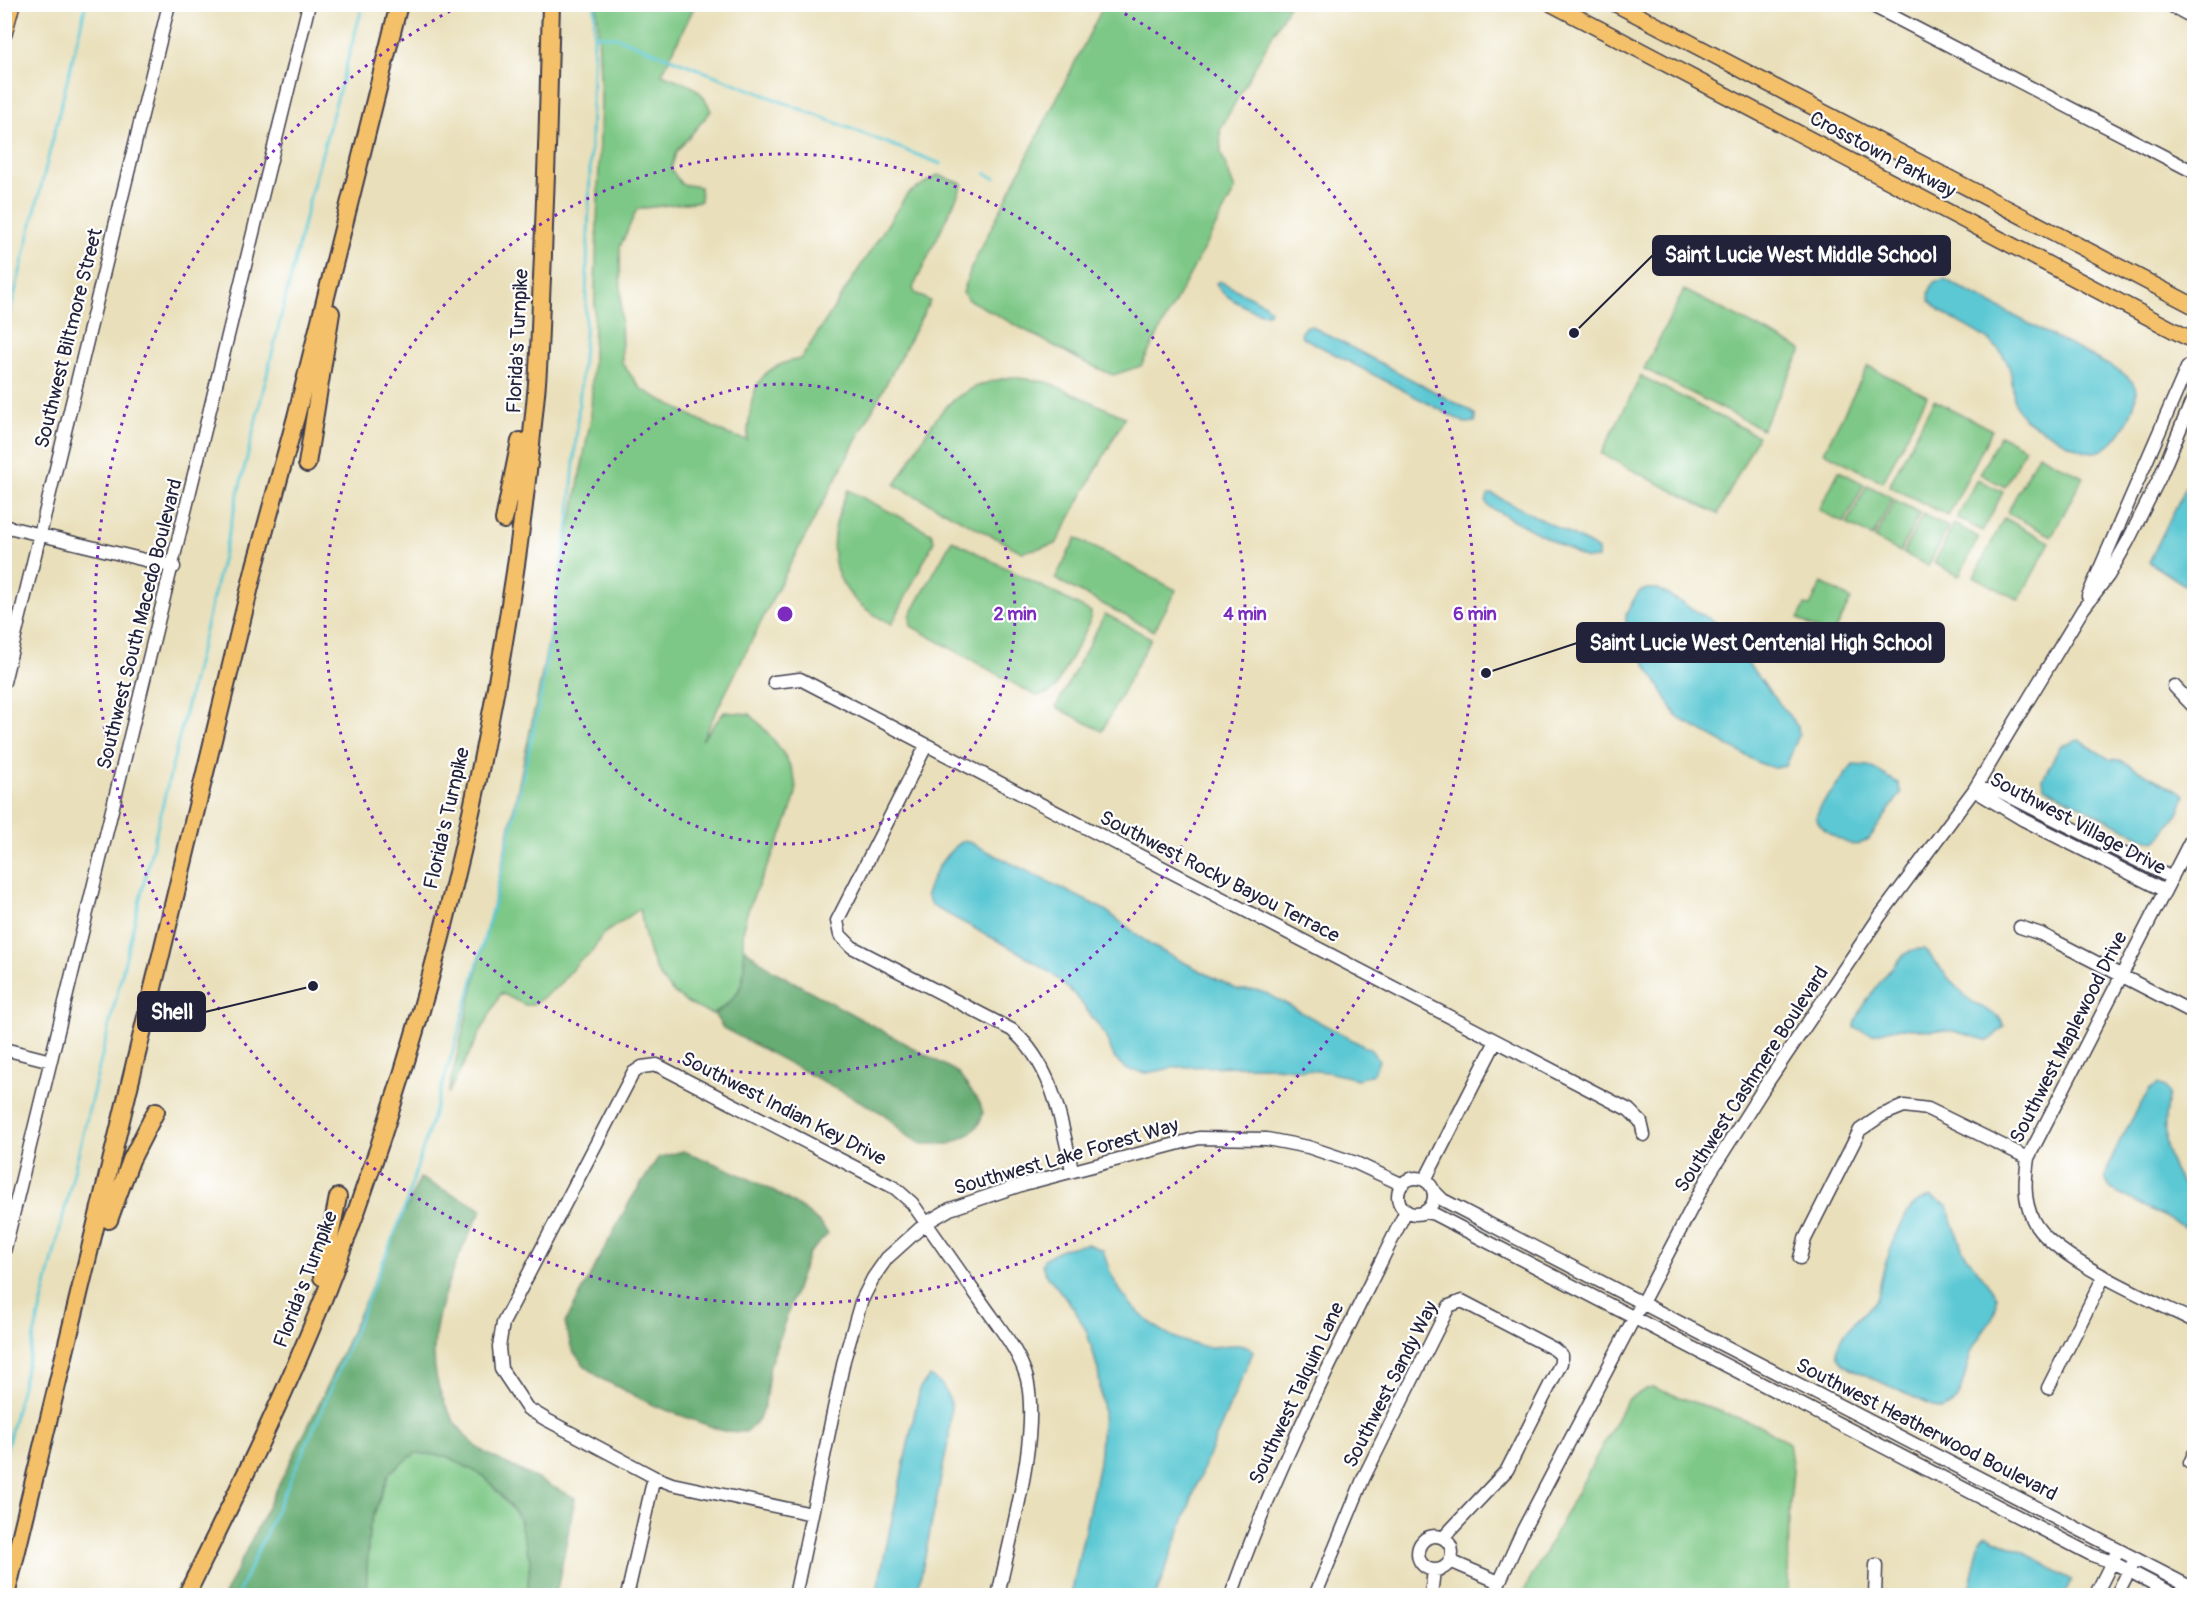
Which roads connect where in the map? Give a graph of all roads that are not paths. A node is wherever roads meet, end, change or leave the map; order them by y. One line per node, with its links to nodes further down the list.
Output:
1 (12, 4): 11 (main road)
2 (170, 4): 22 (street, Southwest Biltmore Street)
3 (309, 4): 23 (street, Southwest South Macedo Boulevard)
4 (399, 4): 13 (highway)
5 (551, 4): 16 (highway, Florida's Turnpike)
6 (1552, 4): 15 (main road, Crosstown Parkway)
7 (1617, 4): 14 (main road, Crosstown Parkway)
8 (1869, 4): 12 (street)
9 (2168, 4): 10 (street)
10 (2194, 18)
11 (4, 34)
12 (2194, 172)
13 (345, 224): 19 (highway); 57 (highway)
14 (2194, 306)
15 (2194, 341)
16 (538, 344): 20 (highway); 60 (highway, Florida's Turnpike)
17 (2194, 361): 24 (street, Southwest Cashmere Boulevard)
18 (2194, 396): 24 (street, Southwest Cashmere Boulevard)
19 (307, 464)
20 (504, 520)
21 (4, 526): 22 (street)
22 (40, 533): 23 (street); 25 (street, Southwest Biltmore Street)
23 (174, 567): 39 (street, Southwest South Macedo Boulevard)
24 (2083, 609): 30 (street, Southwest Cashmere Boulevard)
25 (4, 682)
26 (774, 682): 29 (street, Southwest Rocky Bayou Terrace)
27 (2174, 686): 28 (street)
28 (2194, 707)
29 (926, 746): 37 (street, Southwest Rocky Bayou Terrace); 43 (street)
30 (1974, 790): 32 (street, Southwest Village Drive); 33 (street, Southwest Village Drive); 56 (street, Southwest Cashmere Boulevard)
31 (2194, 834): 32 (street, Southwest Maplewood Drive)
32 (2172, 878): 33 (street, Southwest Maplewood Drive)
33 (2165, 891): 35 (street, Southwest Maplewood Drive)
34 (2020, 927): 35 (street)
35 (2122, 975): 36 (street); 42 (street, Southwest Maplewood Drive)
36 (2194, 1013)
37 (1496, 1041): 41 (street, Southwest Rocky Bayou Terrace); 44 (street)
38 (4, 1049): 39 (street)
39 (51, 1061): 52 (street, Southwest South Macedo Boulevard)
40 (156, 1111): 57 (highway)
41 (1644, 1135)
42 (2028, 1158): 54 (street); 55 (street, Southwest Maplewood Drive)
43 (1072, 1170): 45 (street, Southwest Lake Forest Way); 50 (street, Southwest Lake Forest Way)
44 (1425, 1180): 45 (street); 46 (street)
45 (1401, 1184): 48 (street)
46 (1435, 1192): 49 (street); 51 (street)
47 (338, 1197): 60 (highway)
48 (1406, 1211): 49 (street); 78 (street, Southwest Talquin Lane)
49 (1425, 1212): 53 (street)
50 (926, 1223): 62 (street, Southwest Indian Key Drive); 63 (street, Southwest Lake Forest Way); 77 (street, Southwest Indian Key Drive)
51 (1513, 1236): 53 (street); 56 (street)
52 (4, 1252)
53 (1509, 1252): 58 (street)
54 (1800, 1258)
55 (2104, 1276): 59 (street, Southwest Maplewood Drive); 61 (street)
56 (1642, 1301): 58 (street, Southwest Cashmere Boulevard); 65 (street, Southwest Heatherwood Boulevard)
57 (78, 1307): 73 (highway)
58 (1633, 1318): 67 (street, Southwest Heatherwood Boulevard); 71 (street, Southwest Cashmere Boulevard)
59 (2194, 1322)
60 (303, 1345): 74 (highway, Florida's Turnpike)
61 (2048, 1388)
62 (654, 1477): 63 (street, Southwest Indian Key Drive); 75 (street)
63 (812, 1514): 76 (street, Southwest Lake Forest Way)
64 (1443, 1538): 66 (street); 70 (street); 79 (street, Southwest Sandy Way)
65 (2118, 1550): 67 (street); 68 (street, Southwest Heatherwood Boulevard)
66 (1450, 1561): 70 (street); 71 (street)
67 (2112, 1562): 68 (street, Southwest Heatherwood Boulevard); 83 (street)
68 (2132, 1564): 72 (street, Southwest Heatherwood Boulevard); 84 (street); 85 (street, Southwest Heatherwood Boulevard)
69 (1876, 1565): 82 (street)
70 (1434, 1570): 80 (street)
71 (1499, 1582): 81 (street, Southwest Cashmere Boulevard)
72 (2194, 1589)
73 (6, 1596)
74 (186, 1596)
75 (627, 1596)
76 (795, 1596)
77 (998, 1596)
78 (1231, 1596)
79 (1315, 1596)
80 (1431, 1596)
81 (1493, 1596)
82 (1875, 1596)
83 (2095, 1596)
84 (2116, 1596)
85 (2177, 1596)

